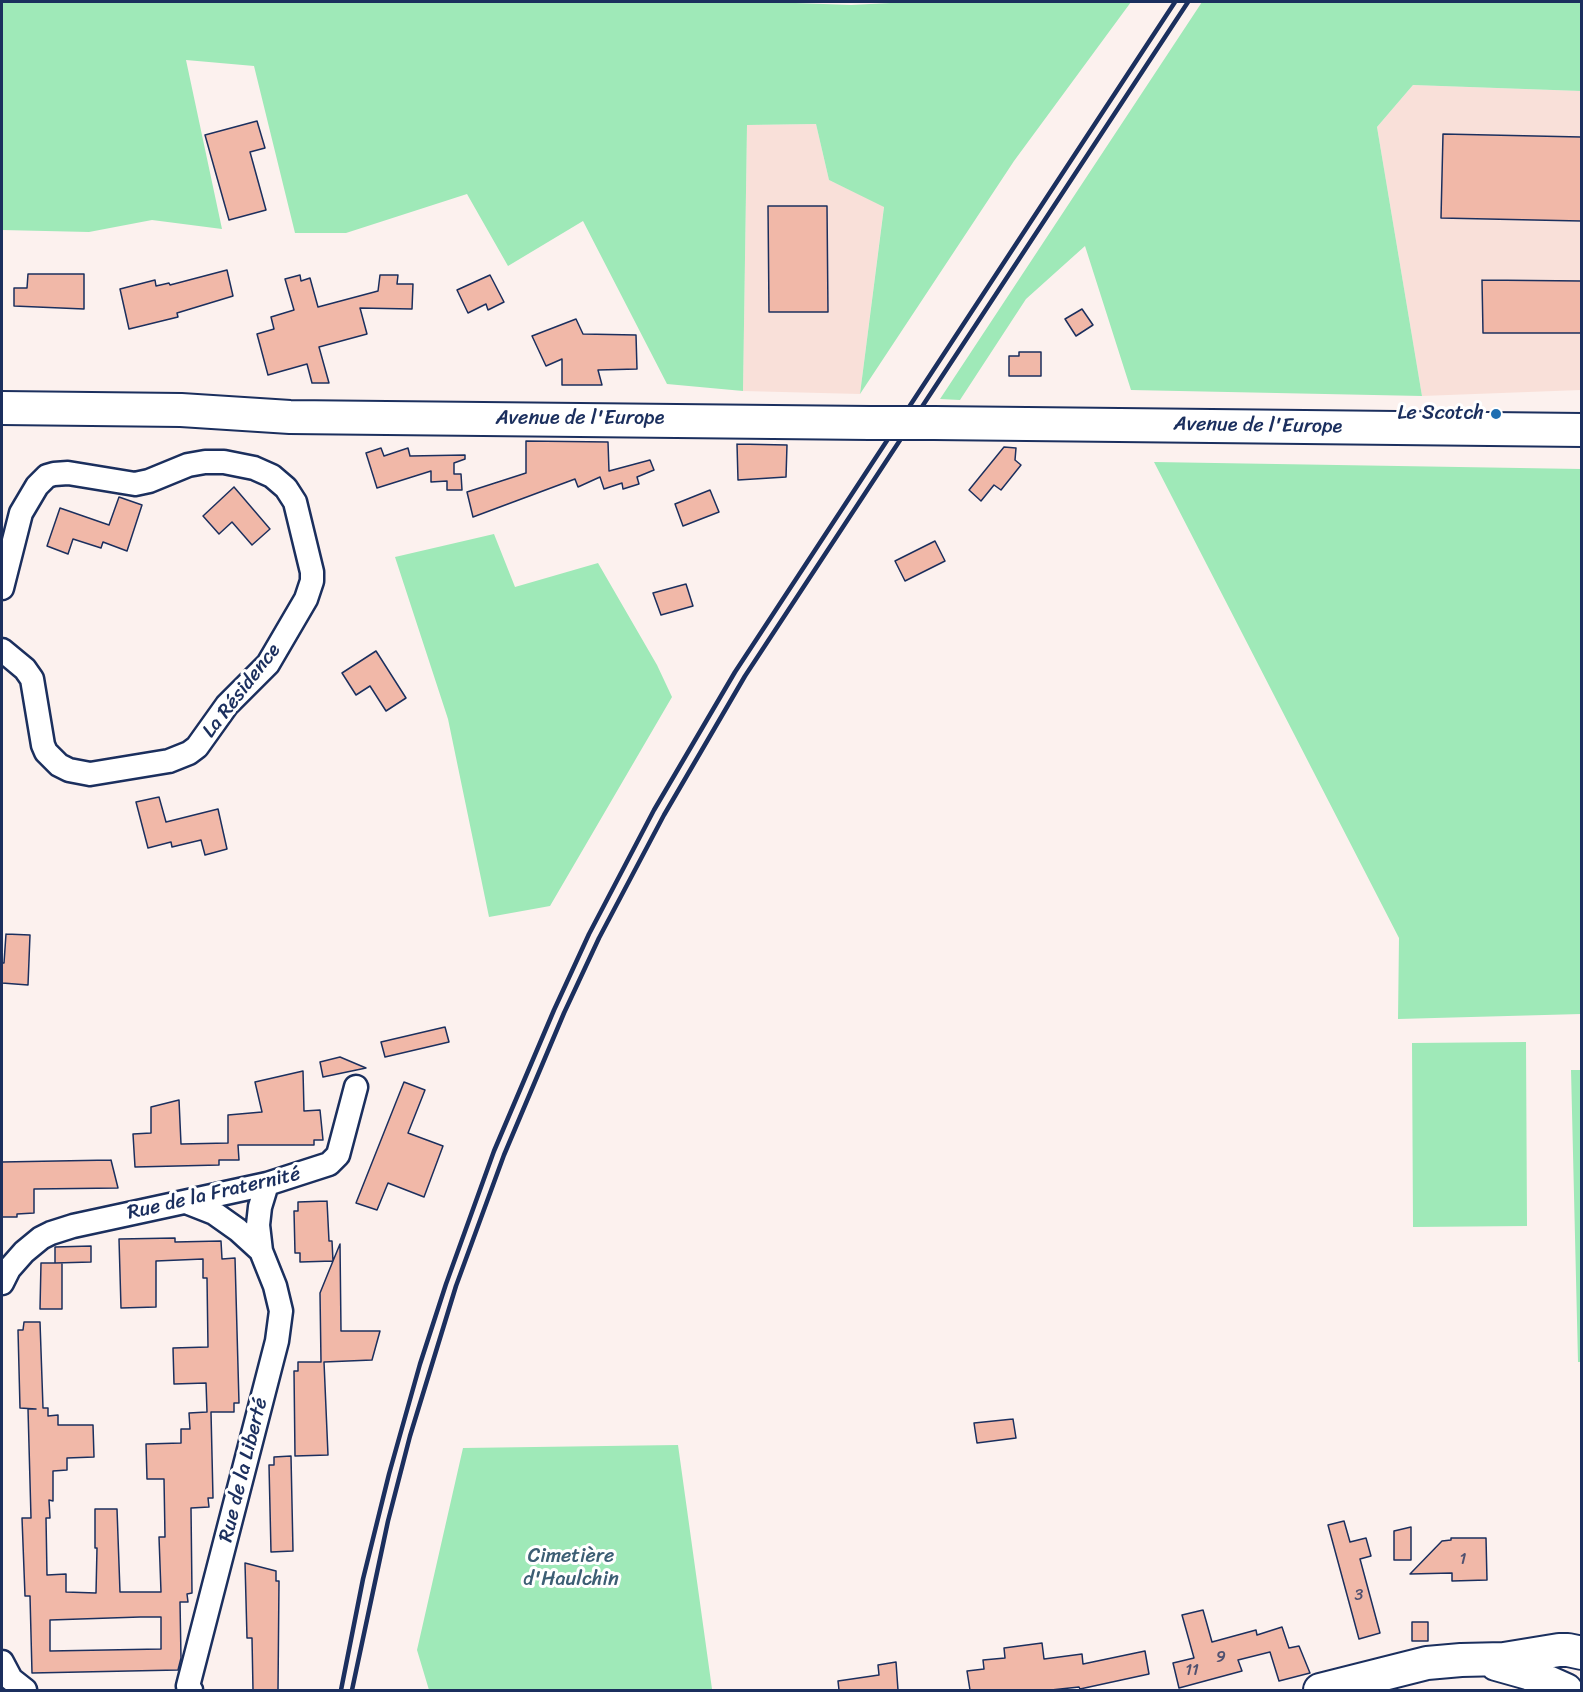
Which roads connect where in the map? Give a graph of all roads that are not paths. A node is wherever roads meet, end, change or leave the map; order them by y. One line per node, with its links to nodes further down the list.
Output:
1 (2, 408): 2 (main road, Avenue de l'Europe)
2 (290, 417): 3 (main road, Avenue de l'Europe); 4 (main road, Avenue de l'Europe, bridge)
3 (2, 426)
4 (1581, 430)
5 (2, 588): 6 (street, La Résidence)
6 (2, 651)
7 (356, 1087): 8 (street, Rue de la Fraternité)
8 (267, 1184): 9 (street, Rue de la Fraternité); 10 (street, Rue de la Liberté)
9 (186, 1202): 10 (street, Rue de la Liberté); 11 (street, Rue de la Fraternité)
10 (261, 1251): 15 (street, Rue de la Liberté)
11 (2, 1282)
12 (1581, 1653): 13 (main road)
13 (1477, 1660): 17 (main road); 18 (main road)
14 (2, 1662): 16 (street)
15 (187, 1689)
16 (25, 1690)
17 (1320, 1690)
18 (1566, 1690)

